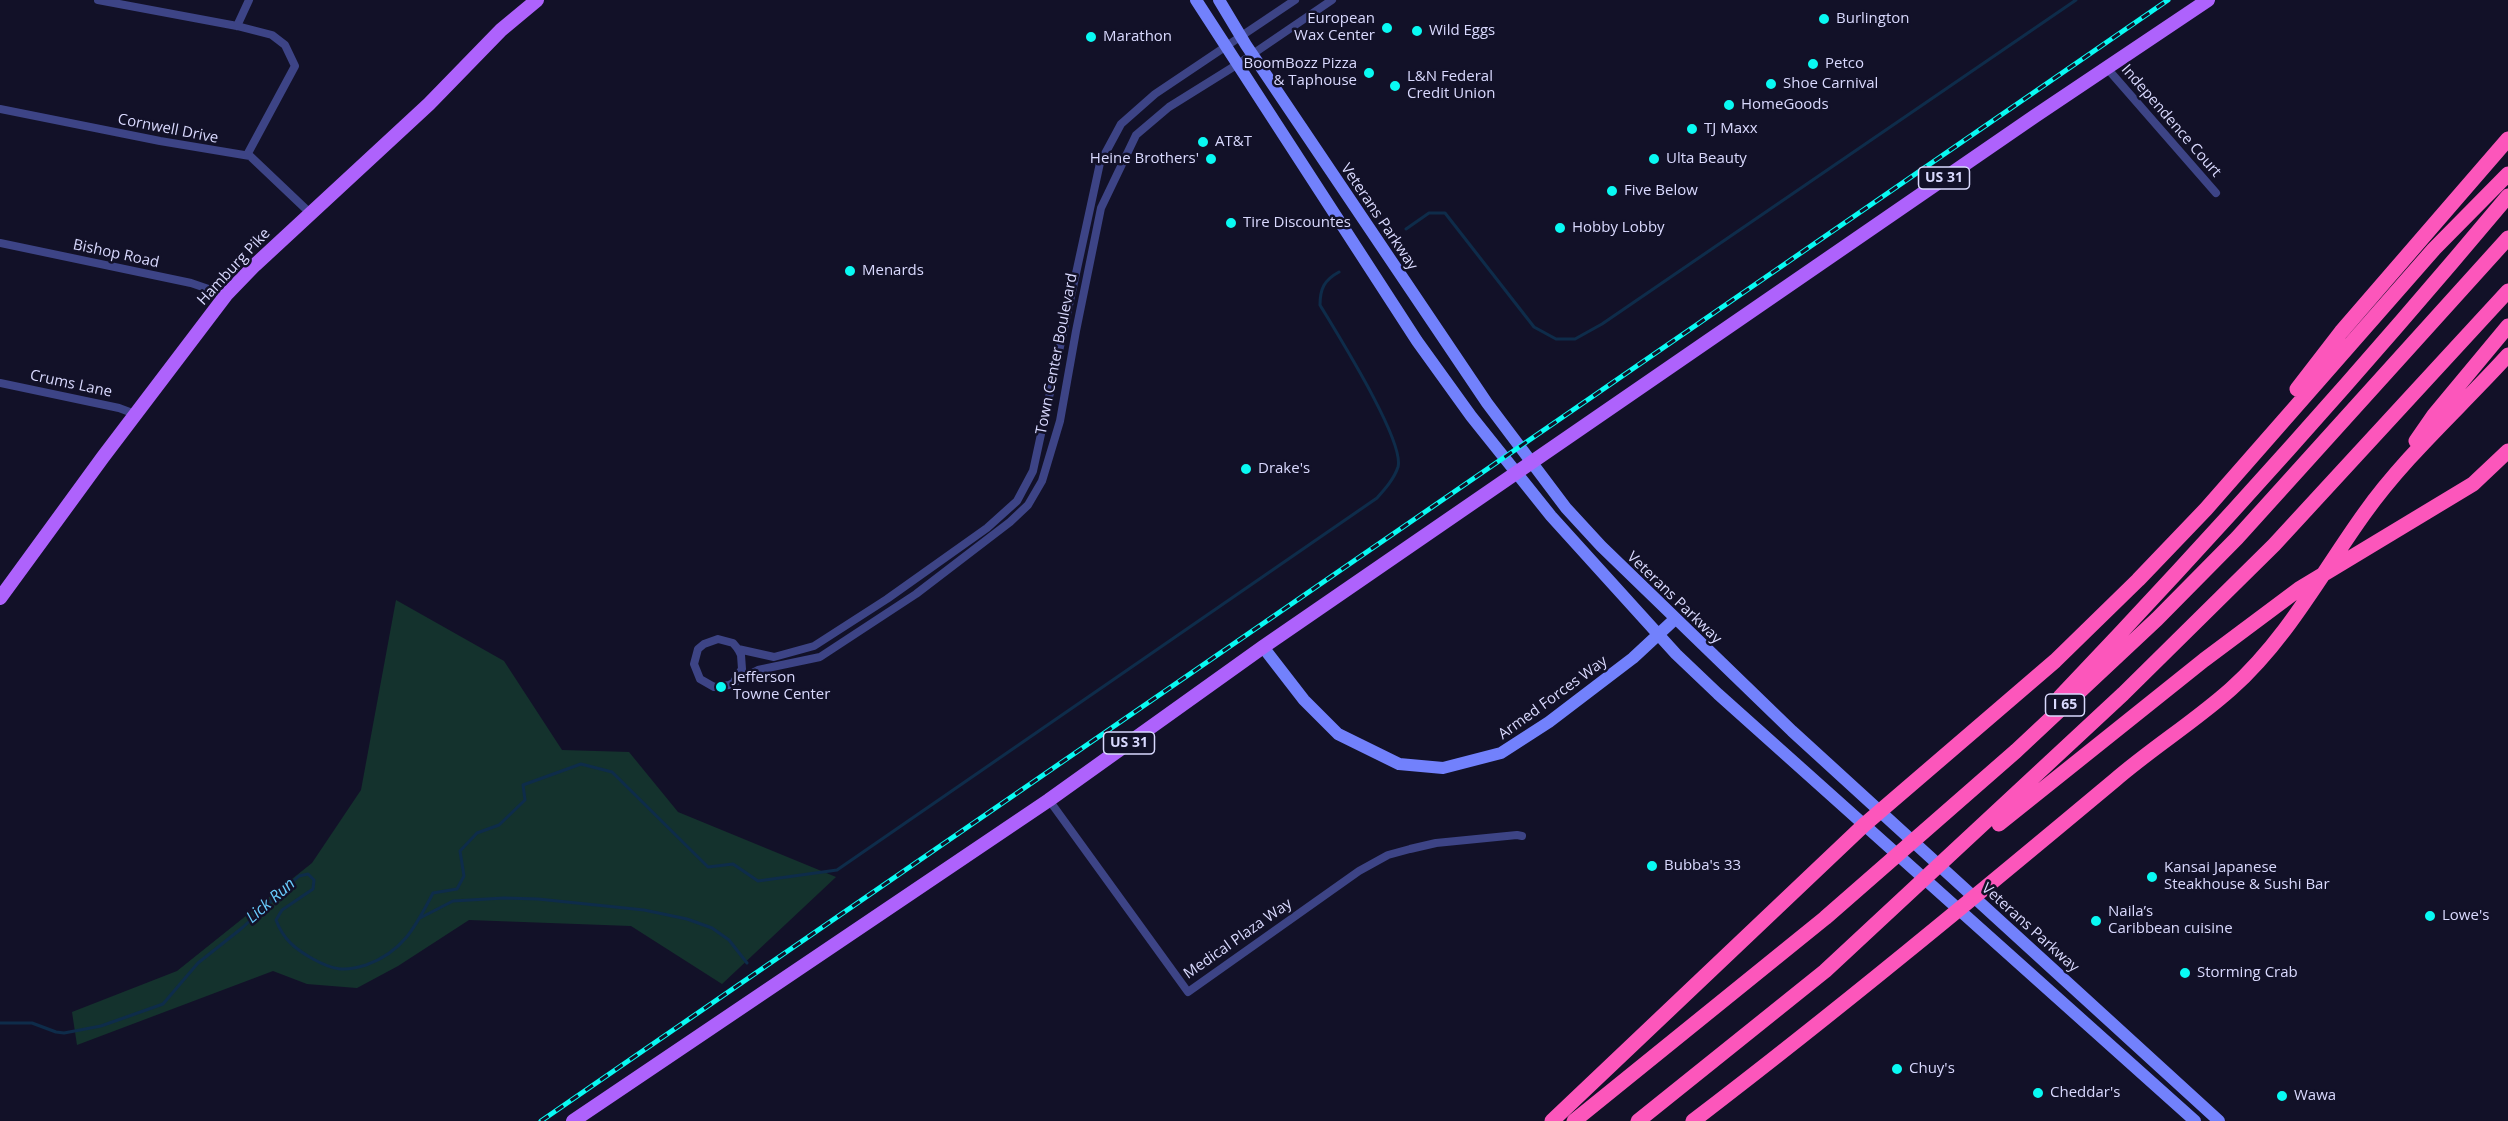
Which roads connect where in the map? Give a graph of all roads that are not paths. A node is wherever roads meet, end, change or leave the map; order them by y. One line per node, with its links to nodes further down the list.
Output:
1 (98, 0): 9 (street)
2 (249, 0): 9 (street)
3 (537, 0): 21 (main road, Hamburg Pike)
4 (1196, 0): 11 (main road)
5 (1219, 0): 10 (main road, Veterans Parkway)
6 (1295, 0): 10 (street)
7 (1332, 0): 12 (street)
8 (2208, 0): 14 (main road, US 31)
9 (237, 26): 17 (street)
10 (1241, 37): 11 (street, Town Center Boulevard); 12 (main road, Veterans Parkway)
11 (1226, 46): 13 (main road); 37 (street, Town Center Boulevard)
12 (1252, 54): 13 (street, Town Center Boulevard); 34 (main road, Veterans Parkway)
13 (1238, 64): 35 (main road); 38 (street, Town Center Boulevard)
14 (2106, 67): 19 (street, Independence Court); 36 (main road, US 31)
15 (0, 109): 17 (street, Cornwell Drive)
16 (2508, 139): 32 (highway)
17 (247, 155): 21 (street)
18 (2508, 174): 32 (highway)
19 (2216, 193)
20 (2508, 196): 39 (highway)
21 (310, 213): 25 (main road, Hamburg Pike)
22 (2508, 238): 39 (highway, I 65)
23 (0, 243): 25 (street, Bishop Road)
24 (2508, 291): 45 (highway, I 65)
25 (226, 296): 29 (main road, Hamburg Pike)
26 (2508, 326): 31 (highway)
27 (2508, 355): 31 (highway)
28 (0, 383): 29 (street, Crums Lane)
29 (135, 414): 33 (main road, Hamburg Pike)
30 (2508, 451): 45 (highway)
31 (2389, 481): 44 (highway)
32 (2206, 509): 41 (highway)
33 (0, 598)
34 (1675, 619): 35 (main road, Armed Forces Way); 41 (main road, Veterans Parkway)
35 (1658, 634): 36 (main road, Armed Forces Way); 42 (main road)
36 (1263, 647): 40 (main road, US 31)
37 (738, 649): 38 (street); 38 (street)
38 (735, 680)
39 (1974, 788): 49 (highway, I 65)
40 (1049, 800): 43 (street, Medical Plaza Way); 47 (main road, US 31)
41 (1885, 816): 42 (highway); 44 (main road, Veterans Parkway)
42 (1869, 829): 46 (main road); 48 (highway)
43 (1522, 836)
44 (1970, 895): 46 (highway); 53 (main road, Veterans Parkway)
45 (1905, 899): 50 (highway, I 65)
46 (1956, 907): 51 (highway); 52 (main road)
47 (573, 1121)
48 (1552, 1121)
49 (1574, 1121)
50 (1638, 1121)
51 (1693, 1121)
52 (2194, 1121)
53 (2219, 1121)

